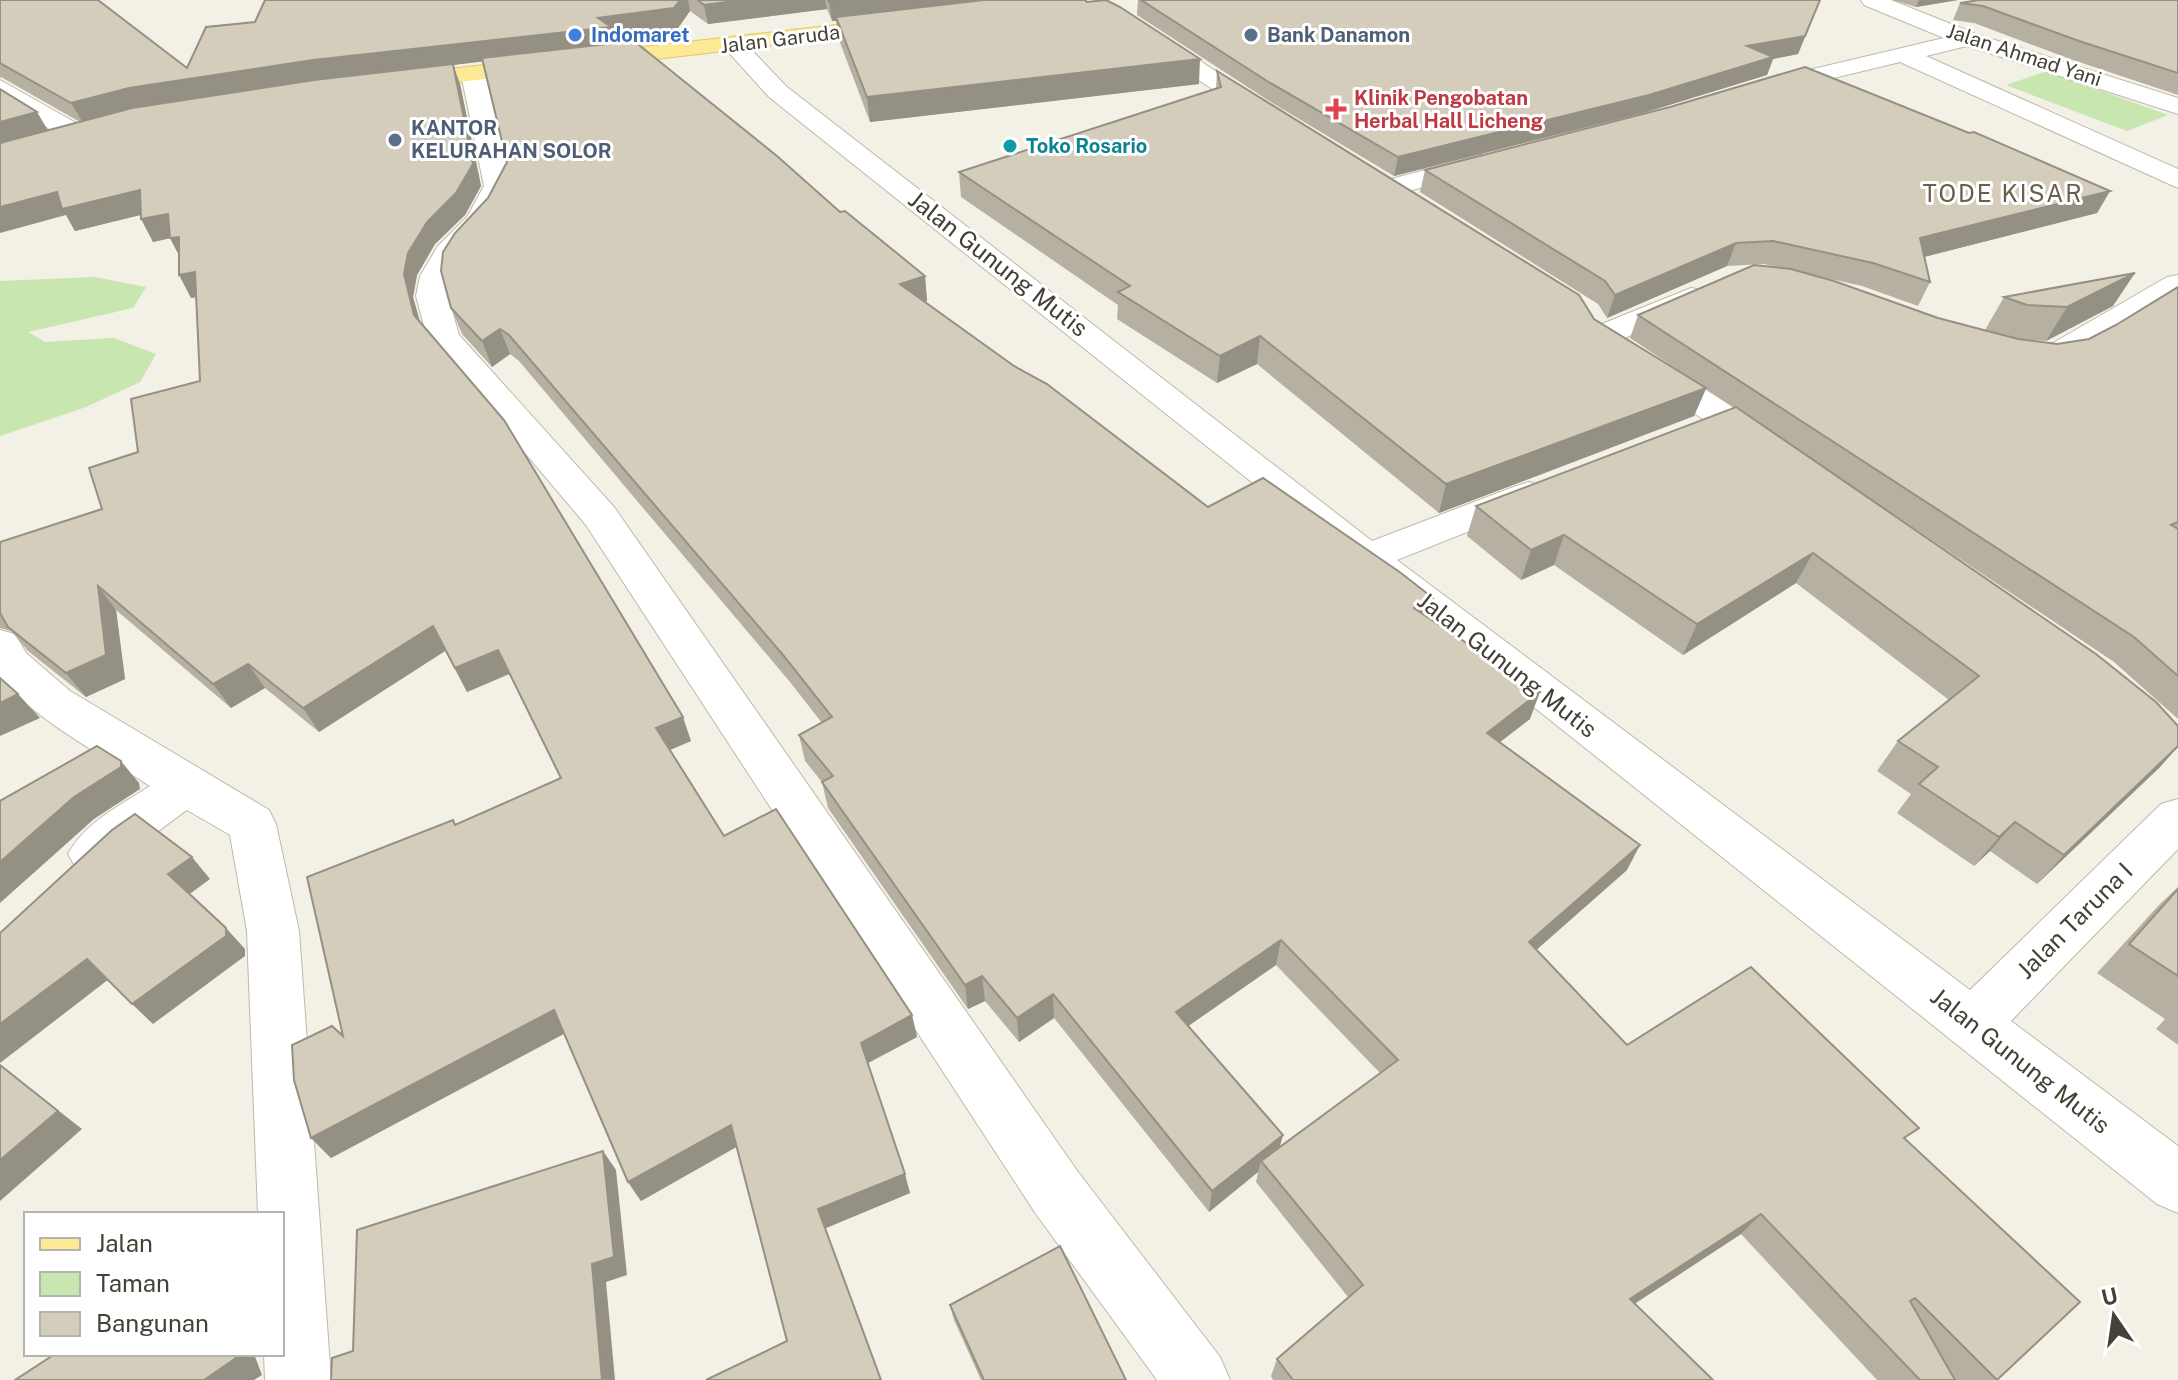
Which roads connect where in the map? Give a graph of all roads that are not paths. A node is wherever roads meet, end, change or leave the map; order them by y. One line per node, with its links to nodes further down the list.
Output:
1 (1872, 0): 3 (street, Jalan Ahmad Yani)
2 (1958, 10): 3 (street)
3 (1915, 17): 6 (street, Jalan Ahmad Yani)
4 (918, 23): 7 (main road, Jalan Garuda)
5 (1129, 23): 15 (street)
6 (1968, 39): 8 (street); 13 (street, Jalan Ahmad Yani)
7 (734, 45): 9 (main road, Jalan Garuda); 28 (street, Jalan Gunung Mutis)
8 (1898, 53): 12 (street); 19 (street)
9 (473, 74): 10 (main road, Jalan Garuda); 36 (street)
10 (367, 85)
11 (2, 89): 16 (street)
12 (1730, 98)
13 (2178, 106)
14 (101, 128): 16 (main road)
15 (1292, 130)
16 (76, 134): 17 (main road)
17 (45, 143)
18 (1508, 156): 20 (street)
19 (2178, 180)
20 (1428, 212)
21 (1725, 282): 24 (street)
22 (2178, 284): 23 (street)
23 (1993, 347)
24 (1728, 419): 25 (street); 26 (street)
25 (1691, 432)
26 (1790, 461)
27 (1567, 479): 28 (street)
28 (1367, 557): 33 (street, Jalan Gunung Mutis)
29 (0, 645): 30 (street)
30 (186, 786): 32 (street); 35 (street)
31 (2178, 818): 33 (street, Jalan Taruna I)
32 (57, 887)
33 (1972, 1024): 34 (street, Jalan Gunung Mutis)
34 (2178, 1183)
35 (298, 1380)
36 (1197, 1380)

